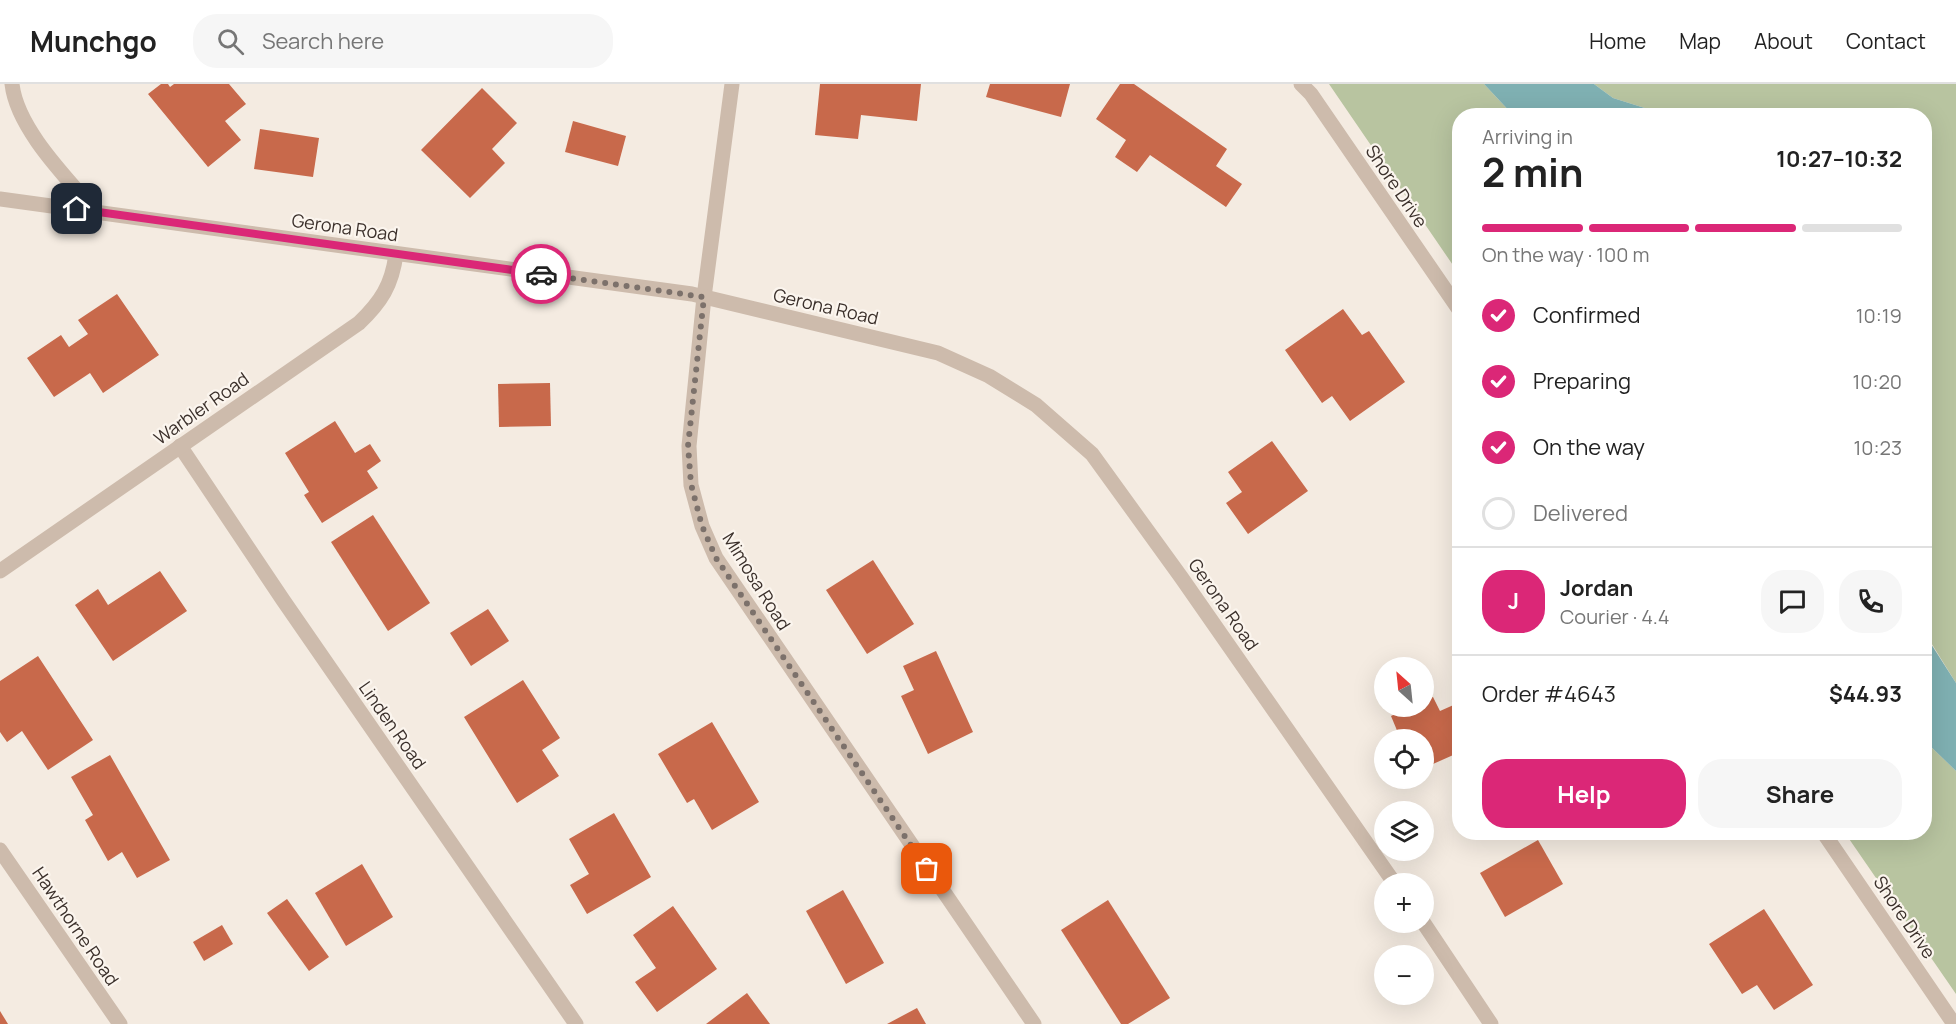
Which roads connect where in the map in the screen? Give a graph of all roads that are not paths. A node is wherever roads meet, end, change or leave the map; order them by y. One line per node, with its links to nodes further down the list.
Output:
1 (12, 84): 5 (street)
2 (732, 84): 7 (street, Mimosa Road)
3 (1301, 84): 8 (street, Shore Drive)
4 (0, 199): 5 (street, Gerona Road)
5 (96, 212): 6 (street, Gerona Road)
6 (396, 254): 7 (street, Gerona Road); 9 (street, Warbler Road)
7 (704, 297): 13 (street, Gerona Road); 17 (street, Mimosa Road)
8 (1452, 299)
9 (180, 446): 10 (street, Warbler Road); 16 (street, Linden Road)
10 (0, 571)
11 (1828, 840): 19 (street, Shore Drive)
12 (0, 850): 15 (street, Hawthorne Road)
13 (1387, 873)
14 (1430, 933): 18 (street)
15 (120, 1024)
16 (576, 1024)
17 (1034, 1024)
18 (1491, 1024)
19 (1954, 1024)

